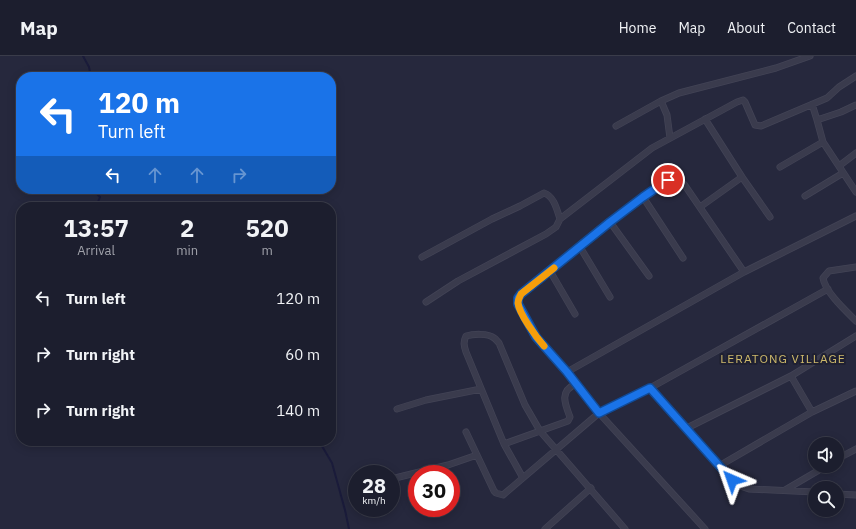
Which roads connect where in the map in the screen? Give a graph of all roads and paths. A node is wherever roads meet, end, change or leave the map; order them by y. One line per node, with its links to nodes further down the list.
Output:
1 (810, 56): 3 (street)
2 (856, 76): 4 (street)
3 (661, 101): 8 (street); 9 (street)
4 (812, 104): 6 (street); 7 (street)
5 (856, 105): 7 (street)
6 (705, 119): 9 (street); 15 (street)
7 (817, 120): 10 (street)
8 (616, 126)
9 (670, 138): 22 (street)
10 (823, 142): 12 (street); 13 (street)
11 (856, 154): 13 (street)
12 (780, 166)
13 (839, 166): 14 (street)
14 (843, 173): 16 (street); 17 (street)
15 (742, 176): 19 (street); 21 (street)
16 (855, 188)
17 (805, 196)
18 (643, 197): 19 (street); 23 (street); 26 (street)
19 (700, 207): 29 (street)
20 (856, 216): 29 (street)
21 (770, 217)
22 (560, 220): 25 (street); 33 (street)
23 (610, 222): 24 (street); 30 (street)
24 (580, 247): 28 (street); 32 (street)
25 (422, 257)
26 (683, 258)
27 (856, 268): 31 (street)
28 (550, 271): 34 (street); 37 (street)
29 (744, 272): 37 (street)
30 (649, 276)
31 (828, 289): 35 (street); 40 (street)
32 (610, 297)
33 (426, 302)
34 (575, 314)
35 (856, 321)
36 (856, 336): 38 (street)
37 (567, 372): 39 (street)
38 (791, 376): 44 (street); 46 (street)
39 (576, 384): 45 (street); 47 (street)
40 (650, 388): 45 (street); 46 (street)
41 (481, 389): 43 (street); 47 (street); 49 (street)
42 (856, 391): 44 (street)
43 (397, 409)
44 (812, 412): 54 (street)
45 (599, 413): 51 (street); 65 (street)
46 (687, 428): 54 (street)
47 (540, 431): 49 (street); 51 (street)
48 (466, 432): 52 (street)
49 (504, 444): 57 (street)
50 (856, 449): 53 (street)
51 (555, 450): 57 (street); 58 (street)
52 (477, 455): 56 (street); 57 (street)
53 (844, 455)
54 (719, 466): 59 (street)
55 (814, 473): 59 (street)
56 (400, 477)
57 (523, 478)
58 (591, 488): 63 (street); 64 (street)
59 (785, 490): 60 (street)
60 (808, 492)
61 (844, 494): 62 (street)
62 (856, 495)
63 (545, 529)
64 (625, 529)
65 (705, 529)

